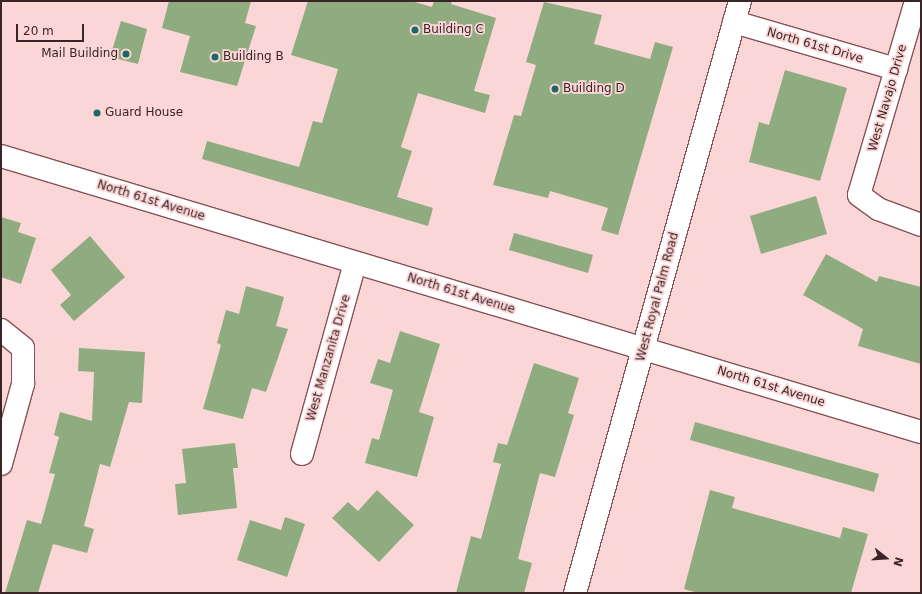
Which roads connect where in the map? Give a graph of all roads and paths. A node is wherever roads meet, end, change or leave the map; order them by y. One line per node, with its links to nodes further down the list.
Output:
1 (740, 1): 3 (street, West Royal Palm Road)
2 (916, 1): 4 (street, West Navajo Drive)
3 (734, 22): 4 (street, North 61st Drive); 9 (street, West Royal Palm Road)
4 (896, 69): 6 (street, West Navajo Drive)
5 (1, 156): 7 (street, North 61st Avenue)
6 (921, 224)
7 (355, 263): 9 (street, North 61st Avenue); 11 (street, West Manzanita Drive)
8 (1, 330): 12 (street)
9 (644, 349): 10 (street, North 61st Avenue); 13 (street, West Royal Palm Road)
10 (921, 432)
11 (302, 454)
12 (1, 464)
13 (576, 593)

